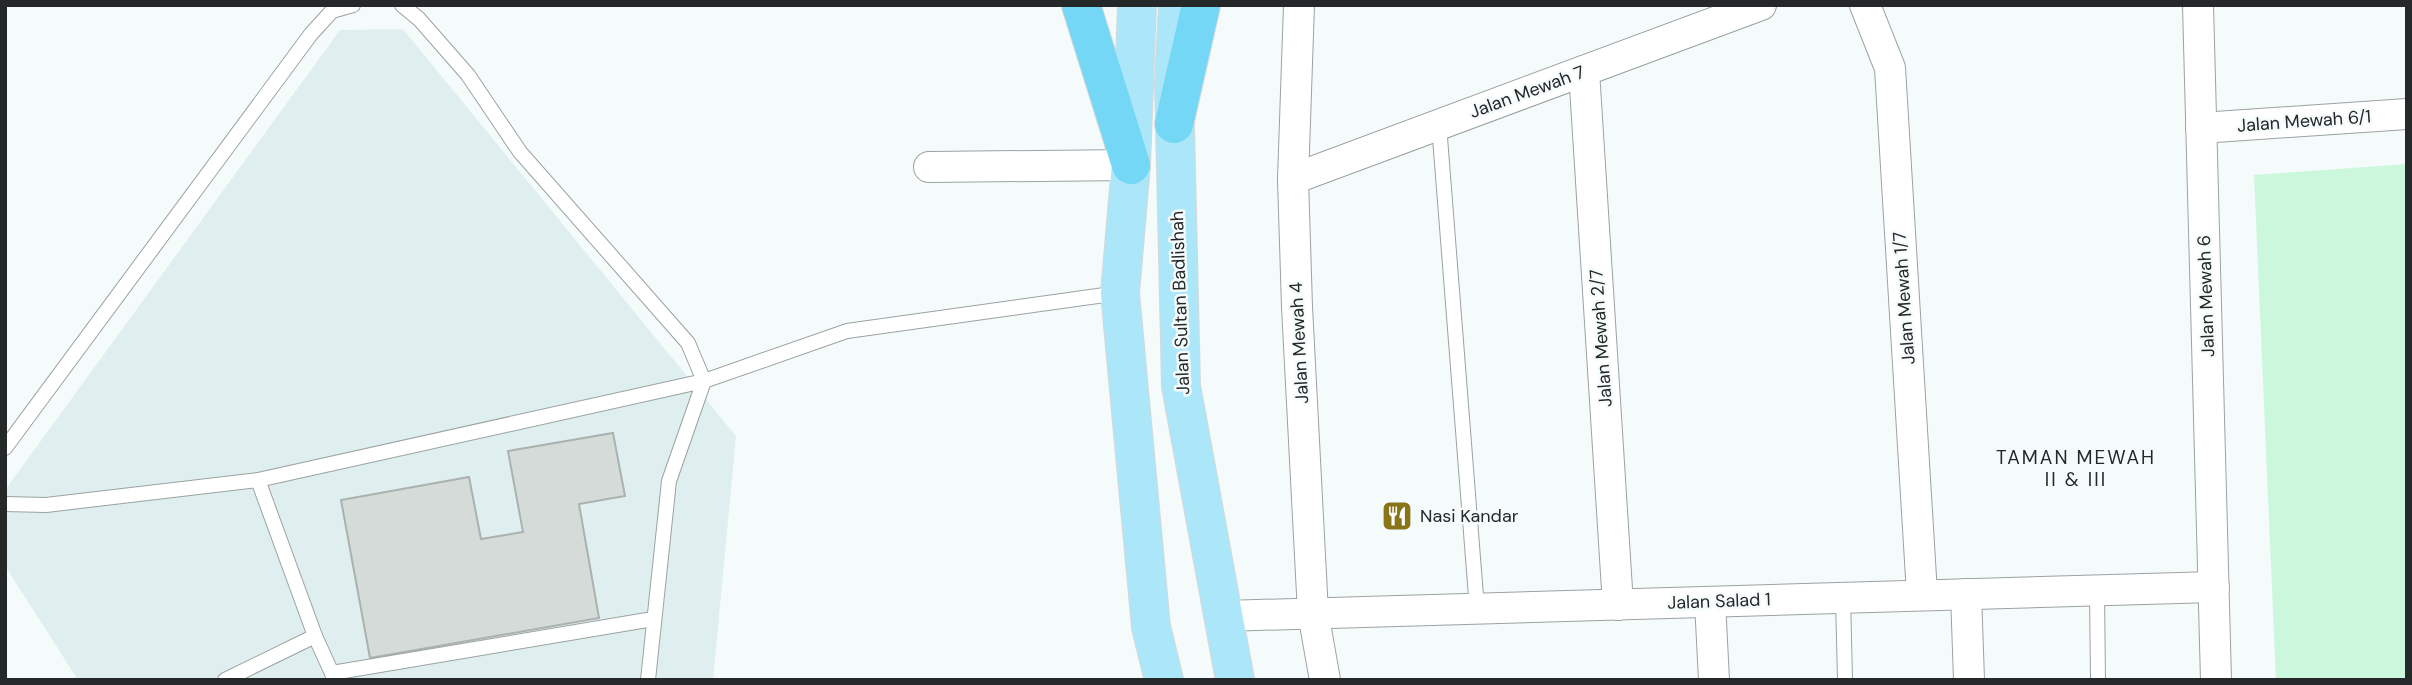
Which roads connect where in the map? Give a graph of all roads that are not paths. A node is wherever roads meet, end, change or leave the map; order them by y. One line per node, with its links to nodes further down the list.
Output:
1 (353, 5): 21 (lane)
2 (402, 5): 20 (lane)
3 (1081, 5): 16 (highway)
4 (1137, 5): 16 (main road)
5 (1178, 5): 13 (main road, Jalan Sultan Badlishah)
6 (1201, 5): 13 (highway)
7 (1299, 5): 18 (street, Jalan Mewah 4)
8 (1761, 5): 11 (street, Jalan Mewah 7)
9 (1865, 5): 26 (street, Jalan Mewah 1/7)
10 (2198, 5): 15 (street, Jalan Mewah 6)
11 (1584, 71): 14 (street, Jalan Mewah 7); 30 (street, Jalan Mewah 2/7)
12 (2407, 114): 15 (street, Jalan Mewah 6/1)
13 (1174, 124): 33 (main road, Jalan Sultan Badlishah)
14 (1439, 125): 18 (street, Jalan Mewah 7); 31 (lane)
15 (2201, 128): 24 (street, Jalan Mewah 6)
16 (1131, 164): 17 (street); 19 (main road)
17 (929, 167)
18 (1293, 178): 32 (street, Jalan Mewah 4)
19 (1120, 293): 20 (lane); 39 (main road)
20 (705, 381): 22 (lane); 34 (lane)
21 (5, 448)
22 (258, 480): 23 (lane); 35 (lane)
23 (5, 504)
24 (2214, 587): 25 (street, Jalan Salad 1); 46 (street, Jalan Mewah 6)
25 (2097, 590): 27 (street, Jalan Salad 1); 45 (lane)
26 (1922, 594): 27 (street, Jalan Salad 1); 28 (street, Jalan Salad 1)
27 (1966, 594): 44 (street)
28 (1843, 597): 29 (street, Jalan Salad 1); 43 (lane)
29 (1710, 602): 30 (street, Jalan Salad 1); 42 (street)
30 (1618, 605): 31 (street, Jalan Salad 1)
31 (1477, 608): 32 (street, Jalan Salad 1)
32 (1313, 613): 33 (street, Jalan Salad 1); 41 (street, Jalan Mewah 4)
33 (1224, 616): 40 (main road, Jalan Sultan Badlishah)
34 (653, 619): 36 (lane); 38 (lane)
35 (316, 636): 36 (lane); 37 (lane)
36 (333, 677)
37 (225, 680)
38 (648, 680)
39 (1164, 680)
40 (1235, 680)
41 (1325, 680)
42 (1714, 680)
43 (1845, 680)
44 (1969, 680)
45 (2098, 680)
46 (2216, 680)

